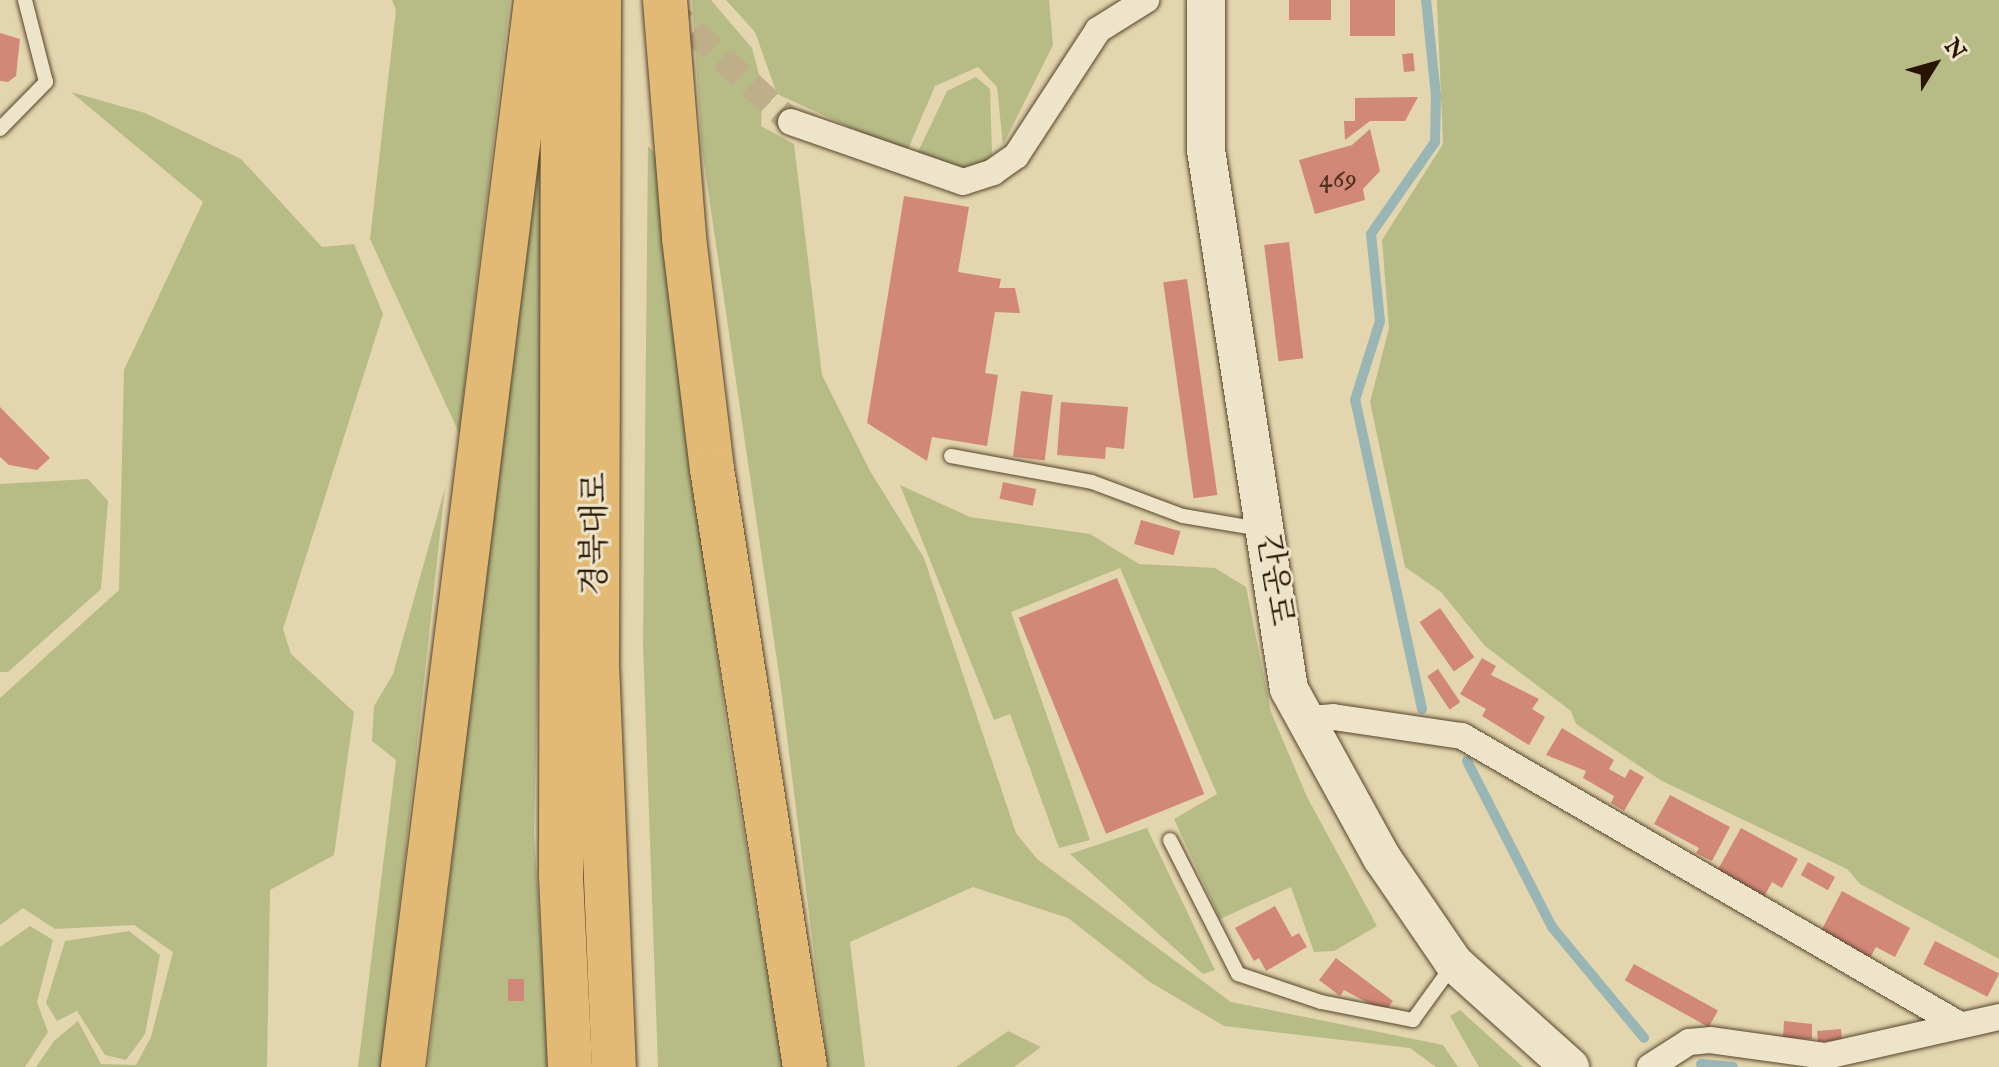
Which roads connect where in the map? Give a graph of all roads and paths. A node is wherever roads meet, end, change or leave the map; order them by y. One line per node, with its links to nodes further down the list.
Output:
1 (25, 0): 9 (lane)
2 (536, 0): 17 (highway)
3 (563, 0): 18 (highway, 경북대로)
4 (599, 0): 19 (highway, 경북대로)
5 (665, 0): 20 (highway)
6 (1146, 0): 8 (street)
7 (1206, 0): 11 (street, 간운로)
8 (791, 122)
9 (0, 129)
10 (951, 456): 11 (lane)
11 (1265, 529): 12 (street, 간운로)
12 (1306, 719): 14 (street, 간운로); 16 (street)
13 (1170, 840): 14 (lane)
14 (1454, 963): 21 (street, 간운로)
15 (1999, 1017): 16 (street)
16 (1960, 1025): 22 (street)
17 (403, 1067)
18 (570, 1067)
19 (614, 1067)
20 (805, 1067)
21 (1570, 1067)
22 (1650, 1067)

